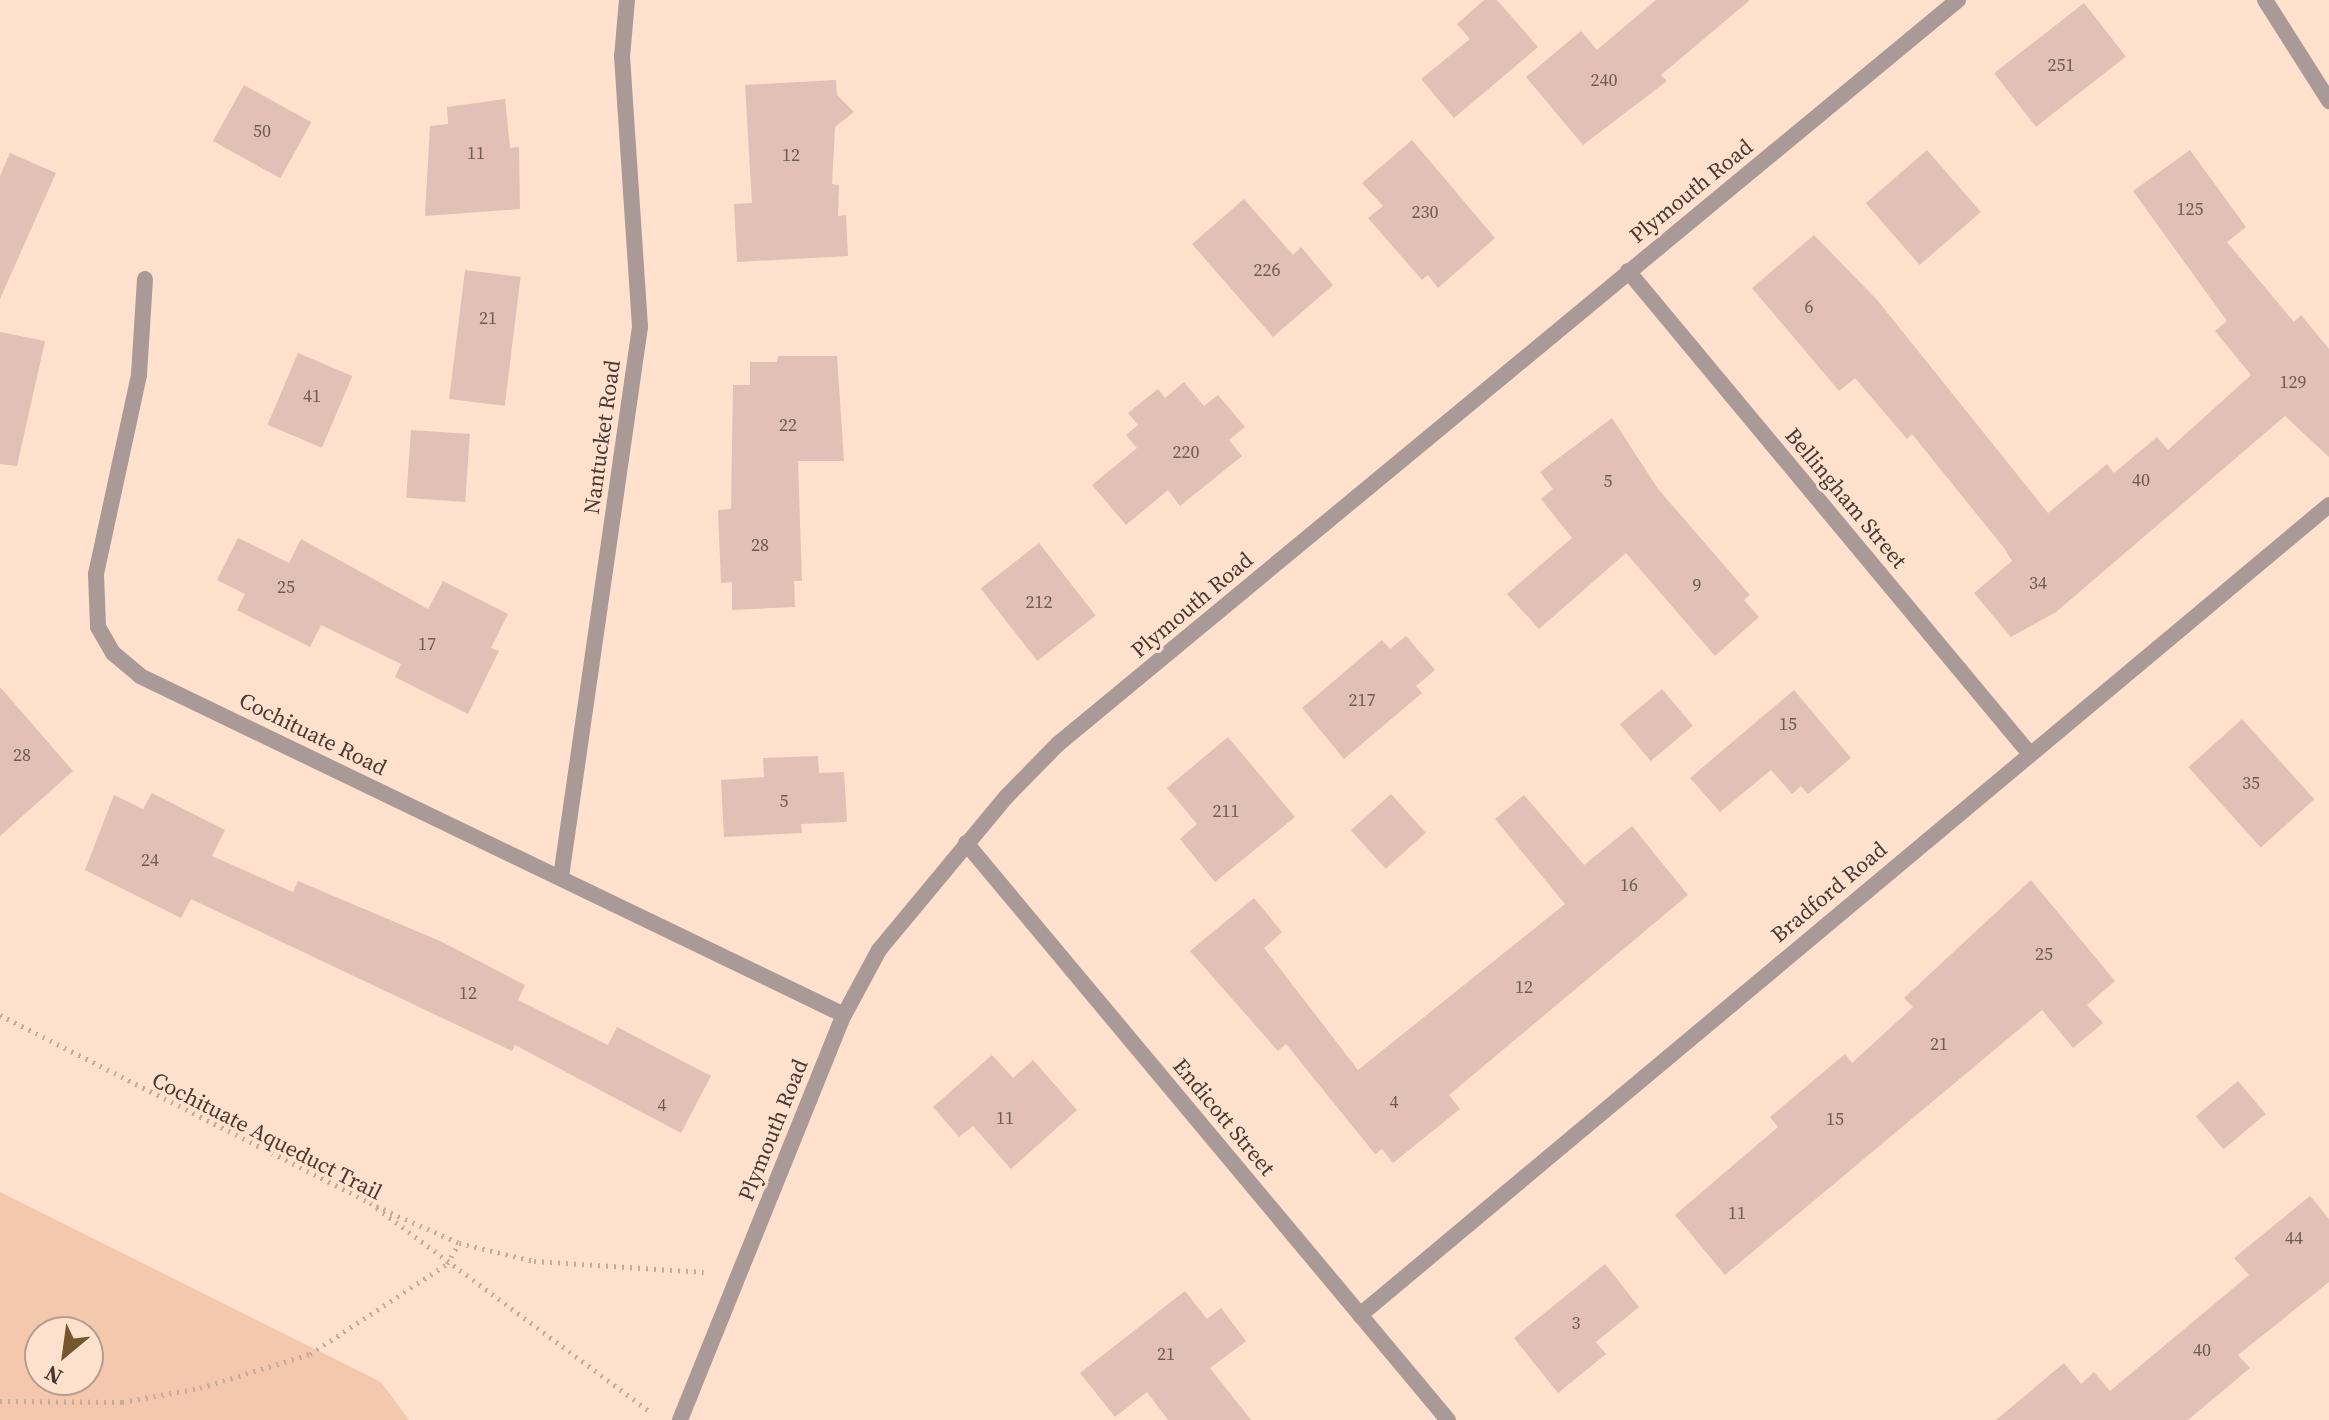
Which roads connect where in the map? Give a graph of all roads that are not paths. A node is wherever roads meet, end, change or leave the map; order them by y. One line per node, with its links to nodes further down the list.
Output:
1 (627, 0): 10 (street, Nantucket Road)
2 (1958, 0): 5 (street, Plymouth Road)
3 (2265, 0): 4 (street)
4 (2329, 101)
5 (1628, 271): 8 (street, Bellingham Street); 9 (street, Plymouth Road)
6 (145, 279): 10 (street, Cochituate Road)
7 (2329, 505): 8 (street, Bradford Road)
8 (2029, 753): 12 (street, Bradford Road)
9 (966, 843): 11 (street, Plymouth Road); 12 (street, Endicott Street)
10 (561, 877): 11 (street, Cochituate Road)
11 (844, 1015): 13 (street, Plymouth Road)
12 (1360, 1315): 14 (street, Endicott Street)
13 (680, 1420)
14 (1448, 1420)

